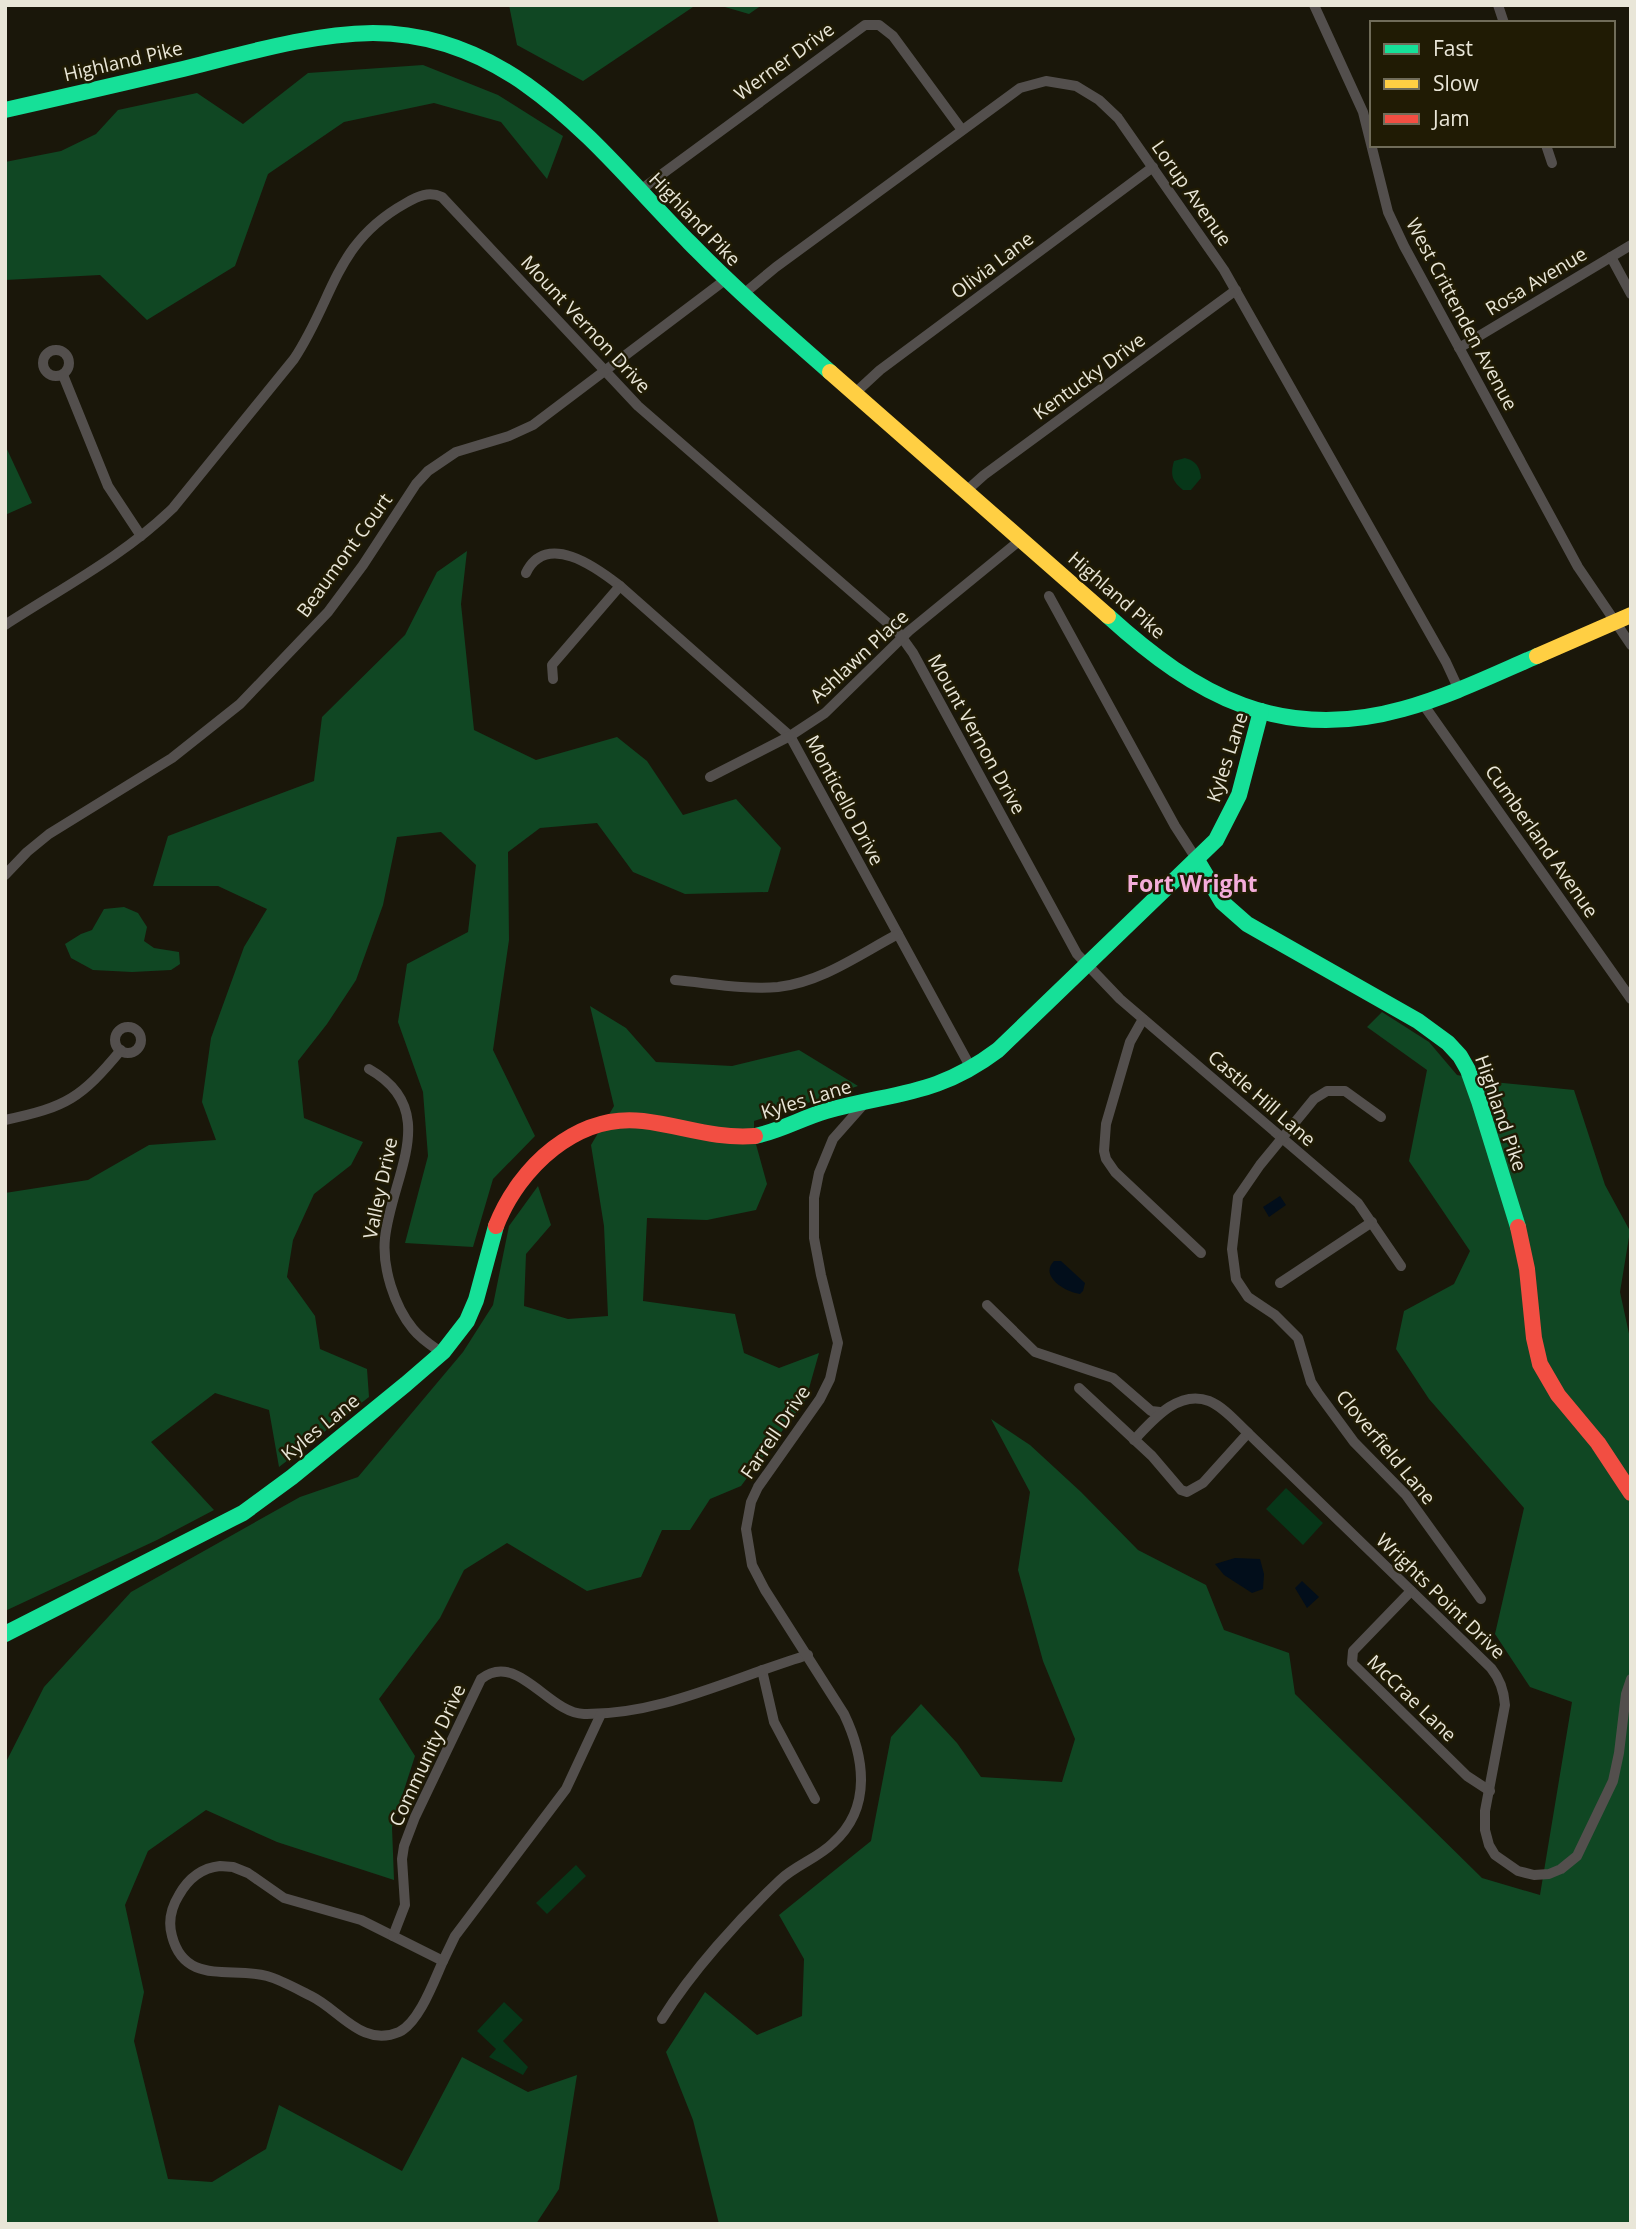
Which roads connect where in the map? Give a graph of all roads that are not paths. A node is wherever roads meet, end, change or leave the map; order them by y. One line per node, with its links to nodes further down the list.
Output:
1 (1314, 5): 4 (street, West Crittenden Avenue)
2 (5, 110): 9 (main road, Highland Pike)
3 (962, 130): 8 (street, Lorup Avenue); 9 (street, Werner Drive); 15 (street, Lorup Avenue)
4 (1370, 140)
5 (1372, 147): 16 (street, West Crittenden Avenue)
6 (1547, 147): 7 (street)
7 (1552, 163)
8 (1153, 167): 13 (street, Lorup Avenue); 19 (street, Olivia Lane)
9 (639, 191): 12 (main road, Highland Pike)
10 (1631, 245): 11 (street, Rosa Avenue)
11 (1611, 257): 14 (street); 16 (street, Rosa Avenue)
12 (725, 280): 15 (main road, Highland Pike); 17 (street, Beaumont Court)
13 (1236, 290): 20 (street, Kentucky Drive); 32 (street, Lorup Avenue)
14 (1631, 294)
15 (741, 296): 19 (main road, Highland Pike)
16 (1459, 348): 27 (street, West Crittenden Avenue)
17 (605, 371): 21 (street, Mount Vernon Drive); 29 (street, Mount Vernon Drive); 38 (street, Beaumont Court)
18 (63, 375): 21 (street)
19 (854, 394): 20 (main road, Highland Pike)
20 (965, 492): 22 (main road, Highland Pike)
21 (141, 536): 28 (street, Mount Vernon Drive)
22 (1020, 541): 29 (street, Ashlawn Place); 34 (main road, Highland Pike)
23 (526, 573): 24 (street, Monticello Drive)
24 (620, 586): 31 (street); 35 (street, Monticello Drive)
25 (1049, 596): 37 (street, Highland Pike)
26 (1631, 615): 27 (main road, Kyles Lane)
27 (1615, 622): 30 (street, West Crittenden Avenue); 32 (main road, Kyles Lane)
28 (5, 625)
29 (903, 638): 35 (street, Ashlawn Place); 40 (street, Mount Vernon Drive)
30 (1631, 645)
31 (553, 679)
32 (1459, 690): 33 (main road, Kyles Lane)
33 (1423, 704): 34 (main road, Kyles Lane); 42 (street, Cumberland Avenue)
34 (1261, 711): 37 (main road, Kyles Lane)
35 (790, 736): 36 (street, Ashlawn Place); 39 (street, Monticello Drive)
36 (710, 777)
37 (1197, 860): 40 (main road, Kyles Lane); 61 (main road, Highland Pike)
38 (5, 874)
39 (898, 934): 41 (street); 45 (street, Monticello Drive)
40 (1087, 966): 43 (street, Castle Hill Lane); 45 (main road, Kyles Lane)
41 (675, 980)
42 (1631, 999)
43 (1143, 1019): 50 (street, Castle Hill Lane); 52 (street)
44 (121, 1051): 49 (street)
45 (971, 1068): 47 (main road, Kyles Lane)
46 (369, 1069): 56 (street, Valley Drive)
47 (864, 1104): 56 (main road, Kyles Lane); 65 (street, Farrell Drive)
48 (1381, 1117): 50 (street, Cloverfield Lane)
49 (5, 1120)
50 (1282, 1139): 51 (street, Castle Hill Lane); 63 (street, Cloverfield Lane)
51 (1372, 1222): 53 (street, Castle Hill Lane); 54 (street)
52 (1201, 1253)
53 (1401, 1266)
54 (1280, 1283)
55 (987, 1305): 58 (street)
56 (442, 1353): 64 (main road, Kyles Lane)
57 (1079, 1388): 60 (street)
58 (1160, 1412): 59 (street, Wrights Point Drive); 60 (street, Wrights Point Drive)
59 (1248, 1433): 60 (street); 62 (street, Wrights Point Drive)
60 (1134, 1440)
61 (1630, 1489)
62 (1411, 1591): 69 (street, Wrights Point Drive); 69 (street, McCrae Lane)
63 (1481, 1599)
64 (5, 1634)
65 (808, 1655): 66 (street); 73 (street, Farrell Drive)
66 (762, 1670): 68 (street); 70 (street)
67 (1631, 1679): 69 (street, Wrights Point Drive)
68 (601, 1714): 71 (street, Community Drive); 72 (street)
69 (1490, 1791)
70 (815, 1800)
71 (393, 1936): 72 (street); 72 (street)
72 (443, 1961)
73 (662, 2019)

